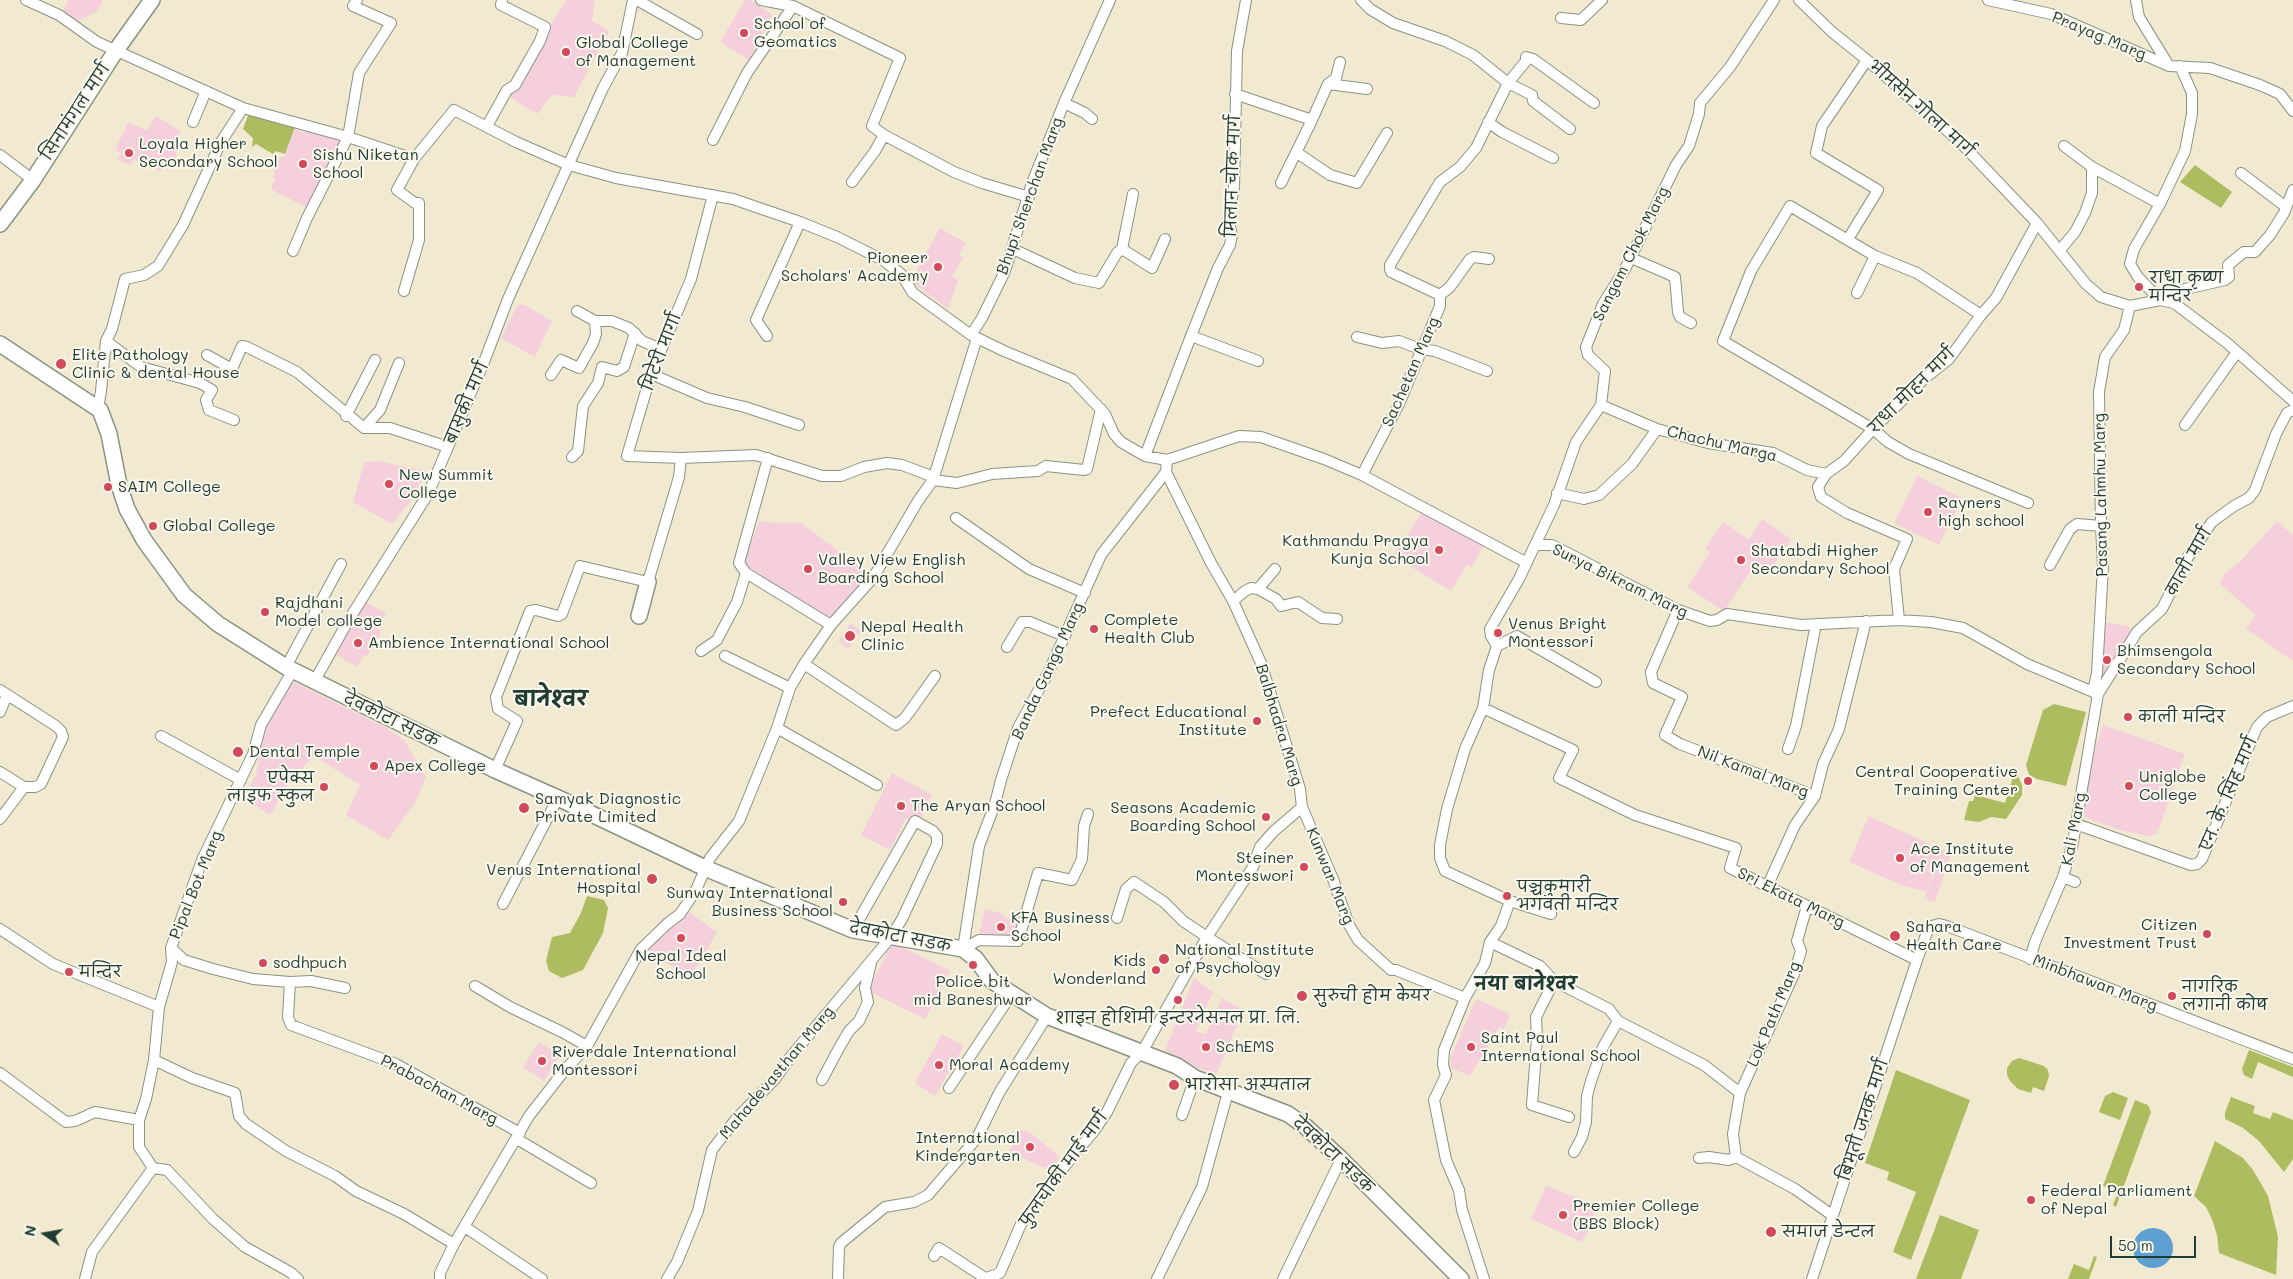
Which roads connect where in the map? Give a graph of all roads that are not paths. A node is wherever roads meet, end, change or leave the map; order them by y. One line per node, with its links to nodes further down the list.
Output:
1 (26, 0): 18 (street)
2 (152, 0): 18 (main road, सिनामंगल मार्ग)
3 (356, 0): 40 (street)
4 (502, 0): 36 (street)
5 (635, 0): 17 (street); 47 (street, बासुकी मार्ग)
6 (761, 0): 15 (street)
7 (1110, 0): 28 (street, Bhupi Sherchan Marg)
8 (1246, 0): 27 (street, मिलान चोक मार्ग)
9 (1361, 0): 23 (street)
10 (1602, 0): 16 (street)
11 (1774, 0): 69 (street, Sangam Chok Marg)
12 (1988, 0): 21 (street, Prayag Marg)
13 (2136, 0): 21 (street)
14 (1804, 1): 19 (street, भीमसेन गोला मार्ग)
15 (793, 6): 39 (street); 41 (street)
16 (1561, 18)
17 (697, 34)
18 (117, 50): 26 (street); 50 (main road, सिनामंगल मार्ग)
19 (1867, 60): 60 (street, भीमसेन गोला मार्ग); 62 (street)
20 (1340, 62): 24 (street)
21 (2169, 66): 22 (street, Prayag Marg)
22 (2180, 66): 31 (street, Prayag Marg); 57 (street)
23 (1508, 82): 29 (street, Sachetan Marg); 35 (street, Sachetan Marg); 37 (street)
24 (1328, 84): 25 (street); 33 (street)
25 (1367, 89)
26 (206, 91): 30 (street); 34 (street)
27 (1235, 94): 33 (street); 82 (street, मिलान चोक मार्ग)
28 (1064, 103): 32 (street); 56 (street, Bhupi Sherchan Marg)
29 (1594, 103)
30 (243, 108): 40 (street); 85 (street)
31 (2293, 111)
32 (1092, 119)
33 (1312, 120): 43 (street)
34 (193, 122)
35 (1488, 122): 45 (street); 73 (street, Sachetan Marg)
36 (488, 126): 46 (street); 47 (street)
37 (1570, 129)
38 (1387, 133): 43 (street)
39 (884, 135): 51 (street); 56 (street)
40 (348, 137): 46 (street); 67 (street)
41 (713, 140)
42 (2064, 146): 48 (street)
43 (1296, 152): 52 (street)
44 (0, 155): 50 (street)
45 (1553, 158)
46 (414, 159): 71 (street)
47 (569, 165): 55 (street); 109 (street, बासुकी मार्ग)
48 (2092, 167): 57 (street); 66 (street)
49 (2241, 173): 58 (street)
50 (33, 180): 61 (main road, सिनामंगल मार्ग)
51 (852, 182)
52 (1280, 183)
53 (2293, 190): 58 (street)
54 (1133, 194): 65 (street)
55 (714, 195): 59 (street); 87 (street, मिटेरी मार्गा)
56 (1030, 197): 64 (street, Bhupi Sherchan Marg)
57 (2160, 204): 74 (street)
58 (2286, 207): 74 (street)
59 (800, 222): 81 (street); 83 (street)
60 (2037, 223): 66 (street, भीमसेन गोला मार्ग); 77 (street, राधा मोहन मार्ग)
61 (0, 224)
62 (1848, 239): 68 (street); 108 (street)
63 (1165, 240): 65 (street)
64 (1013, 249): 65 (street); 83 (street, Bhupi Sherchan Marg)
65 (1122, 249)
66 (2060, 250): 75 (street, भीमसेन गोला मार्ग)
67 (293, 251)
68 (1875, 256): 72 (street); 77 (street)
69 (1629, 257): 79 (street); 98 (street, Sangam Chok Marg)
70 (1489, 259): 73 (street)
71 (404, 291)
72 (1857, 293)
73 (1440, 295): 88 (street, Sachetan Marg)
74 (2160, 300): 75 (street); 89 (street)
75 (2130, 306): 122 (street, Pasang Lahmhu Marg)
76 (577, 311): 78 (street)
77 (1981, 315): 108 (street, राधा मोहन मार्ग)
78 (595, 321): 80 (street); 96 (street)
79 (1691, 323)
80 (635, 333): 87 (street); 111 (street)
81 (767, 336)
82 (1191, 336): 92 (street); 110 (street, मिलान चोक मार्ग)
83 (974, 337): 100 (street); 118 (street, Bhupi Sherchan Marg)
84 (1357, 337): 88 (street)
85 (106, 341): 99 (street); 103 (street)
86 (0, 344): 99 (main road)
87 (661, 349): 95 (street, मिटेरी मार्गा)
88 (1420, 349): 94 (street); 117 (street, Sachetan Marg)
89 (2236, 352): 97 (street); 105 (street)
90 (207, 355): 102 (street)
91 (376, 360): 102 (street)
92 (1258, 361)
93 (399, 363): 106 (street)
94 (1487, 371)
95 (652, 374): 104 (street); 112 (street, मिटेरी मार्गा)
96 (551, 375)
97 (2293, 401)
98 (1601, 404): 107 (street); 119 (street, Sangam Chok Marg)
99 (98, 408): 146 (main road, देवकोटा सडक)
100 (1101, 409): 110 (street); 118 (street)
101 (2293, 410): 151 (street, काली मार्ग)
102 (346, 416): 106 (street)
103 (234, 420)
104 (799, 425)
105 (2185, 425)
106 (364, 428): 109 (street)
107 (1657, 429): 116 (street, Chachu Marga); 119 (street, Chachu Marga)
108 (1873, 429): 116 (street, राधा मोहन मार्ग); 120 (street)
109 (448, 447): 148 (street, बासुकी मार्ग)
110 (1146, 456): 114 (street)
111 (572, 457)
112 (682, 458): 113 (street); 129 (street)
113 (768, 458): 118 (street); 128 (street)
114 (1166, 460): 115 (street, Balbhadra Marg); 117 (street, Surya Bikram Marg)
115 (1166, 472): 131 (street, Banda Ganga Marg); 132 (street, Balbhadra Marg)
116 (1826, 474): 136 (street)
117 (1362, 475): 124 (street, Surya Bikram Marg)
118 (934, 479): 139 (street, Bhupi Sherchan Marg)
119 (1557, 493): 123 (street, Sangam Chok Marg)
120 (2028, 503)
121 (956, 518): 131 (street)
122 (2101, 526): 126 (street); 151 (street, Pasang Lahmhu Marg)
123 (1535, 545): 124 (street, Surya Bikram Marg); 133 (street, Surya Bikram Marg)
124 (1527, 563): 141 (street)
125 (341, 564): 146 (street, Pipal Bot Marg)
126 (2050, 565)
127 (1276, 569): 130 (street)
128 (746, 573): 139 (street); 143 (street)
129 (648, 582): 134 (main road); 159 (street)
130 (1258, 589): 132 (street); 135 (street)
131 (1085, 593): 140 (street, Banda Ganga Marg)
132 (1234, 601): 166 (street, Balbhadra Marg)
133 (1678, 610): 138 (street, Surya Bikram Marg); 164 (street, Nil Kamal Marg)
134 (638, 619)
135 (1337, 619)
136 (1899, 620): 137 (street, Surya Bikram Marg); 151 (street, Surya Bikram Marg)
137 (1866, 621): 138 (street, Surya Bikram Marg); 164 (street, Nil Kamal Marg)
138 (1816, 624): 158 (street)
139 (831, 626): 145 (street, Bhupi Sherchan Marg)
140 (1064, 636): 142 (street); 185 (street, Banda Ganga Marg)
141 (1497, 646): 149 (street); 154 (street)
142 (1007, 647)
143 (701, 651)
144 (725, 656): 150 (street)
145 (804, 664): 147 (street); 150 (street, Bhupi Sherchan Marg)
146 (290, 669): 148 (main road, देवकोटा सडक); 161 (street, Pipal Bot Marg)
147 (935, 676)
148 (314, 682): 159 (main road, देवकोटा सडक)
149 (1596, 682)
150 (790, 688): 156 (street, Bhupi Sherchan Marg)
151 (2095, 692): 169 (street, Kali Marg)
152 (4, 693): 155 (street); 163 (street)
153 (2293, 706): 169 (street, एन. के. सिंह मार्ग)
154 (1483, 708): 173 (street, Sri Ekata Marg); 174 (street)
155 (0, 712)
156 (778, 728): 162 (street); 170 (street, Bhupi Sherchan Marg)
157 (161, 736): 161 (street)
158 (1788, 749)
159 (495, 770): 165 (main road, देवकोटा सडक)
160 (0, 772): 163 (street)
161 (241, 780): 184 (street, Pipal Bot Marg)
162 (877, 785)
163 (24, 787): 168 (street)
164 (1815, 796): 173 (street)
165 (558, 798): 170 (main road, देवकोटा सडक); 175 (street)
166 (1302, 806): 182 (street, Balbhadra Marg); 195 (street, Kunwar Marg)
167 (1088, 814): 185 (street)
168 (0, 819)
169 (2076, 824): 171 (street, Kali Marg)
170 (705, 868): 180 (main road, देवकोटा सडक); 199 (street, Bhupi Sherchan Marg)
171 (2064, 877): 172 (street); 186 (street, Kali Marg)
172 (2075, 882)
173 (1767, 887): 176 (street, Sri Ekata Marg)
174 (1510, 901): 177 (street); 183 (street)
175 (503, 904)
176 (1807, 906): 188 (street, Sri Ekata Marg); 208 (street, Lok Path Marg)
177 (1551, 914)
178 (1117, 918): 182 (street)
179 (0, 929): 196 (street)
180 (852, 930): 181 (main road, देवकोटा सडक); 181 (street, Mahadevasthan Marg)
181 (891, 937): 185 (main road, देवकोटा सडक); 187 (street, Mahadevasthan Marg)
182 (1207, 937): 189 (street); 200 (street, Balbhadra Marg)
183 (1490, 942): 190 (street); 195 (street)
184 (171, 948): 191 (street); 196 (street, Pipal Bot Marg)
185 (963, 948): 194 (main road, देवकोटा सडक)
186 (2030, 959): 188 (street, Minbhawan Marg); 201 (street, Minbhawan Marg)
187 (871, 960): 205 (street); 228 (street, Mahadevasthan Marg)
188 (1917, 960): 219 (street, बिभूती जनक मार्ग)
189 (1266, 974)
190 (1554, 981): 198 (street); 210 (street)
191 (290, 982): 193 (street); 212 (street, Prabachan Marg)
192 (475, 986): 199 (street)
193 (345, 988)
194 (1011, 995): 197 (main road, देवकोटा सडक); 206 (street)
195 (1465, 998): 233 (street)
196 (160, 1007): 202 (street, Pipal Bot Marg)
197 (1047, 1016): 200 (main road, देवकोटा सडक); 229 (street)
198 (1618, 1021): 208 (street); 213 (street)
199 (587, 1046): 212 (street, Bhupi Sherchan Marg)
200 (1142, 1052): 204 (main road, देवकोटा सडक); 223 (street, फुलचोकी माई मार्ग)
201 (2293, 1059)
202 (154, 1060): 211 (street, Pipal Bot Marg); 221 (street)
203 (0, 1074): 211 (street)
204 (1195, 1078): 207 (main road, देवकोटा सडक); 209 (street)
205 (822, 1080)
206 (949, 1088)
207 (1228, 1092): 216 (main road, देवकोटा सडक); 230 (street)
208 (1740, 1093): 214 (street, Lok Path Marg)
209 (1182, 1115)
210 (1568, 1117)
211 (139, 1120): 217 (street, Pipal Bot Marg)
212 (518, 1136): 218 (street); 220 (street, Bhupi Sherchan Marg)
213 (1574, 1152)
214 (1736, 1157): 215 (street); 219 (street)
215 (1699, 1158)
216 (1341, 1159): 231 (street); 232 (main road, देवकोटा सडक)
217 (153, 1168): 224 (street); 225 (street)
218 (591, 1183)
219 (1832, 1215): 234 (street, बिभूती जनक मार्ग)
220 (465, 1228): 221 (street, Bhupi Sherchan Marg); 227 (street)
221 (454, 1244): 226 (street, Bhupi Sherchan Marg)
222 (934, 1256): 223 (street)
223 (984, 1278)
224 (85, 1279)
225 (298, 1279)
226 (440, 1279)
227 (542, 1279)
228 (667, 1279)
229 (838, 1279)
230 (1157, 1279)
231 (1283, 1279)
232 (1462, 1279)
233 (1484, 1279)
234 (1812, 1279)

